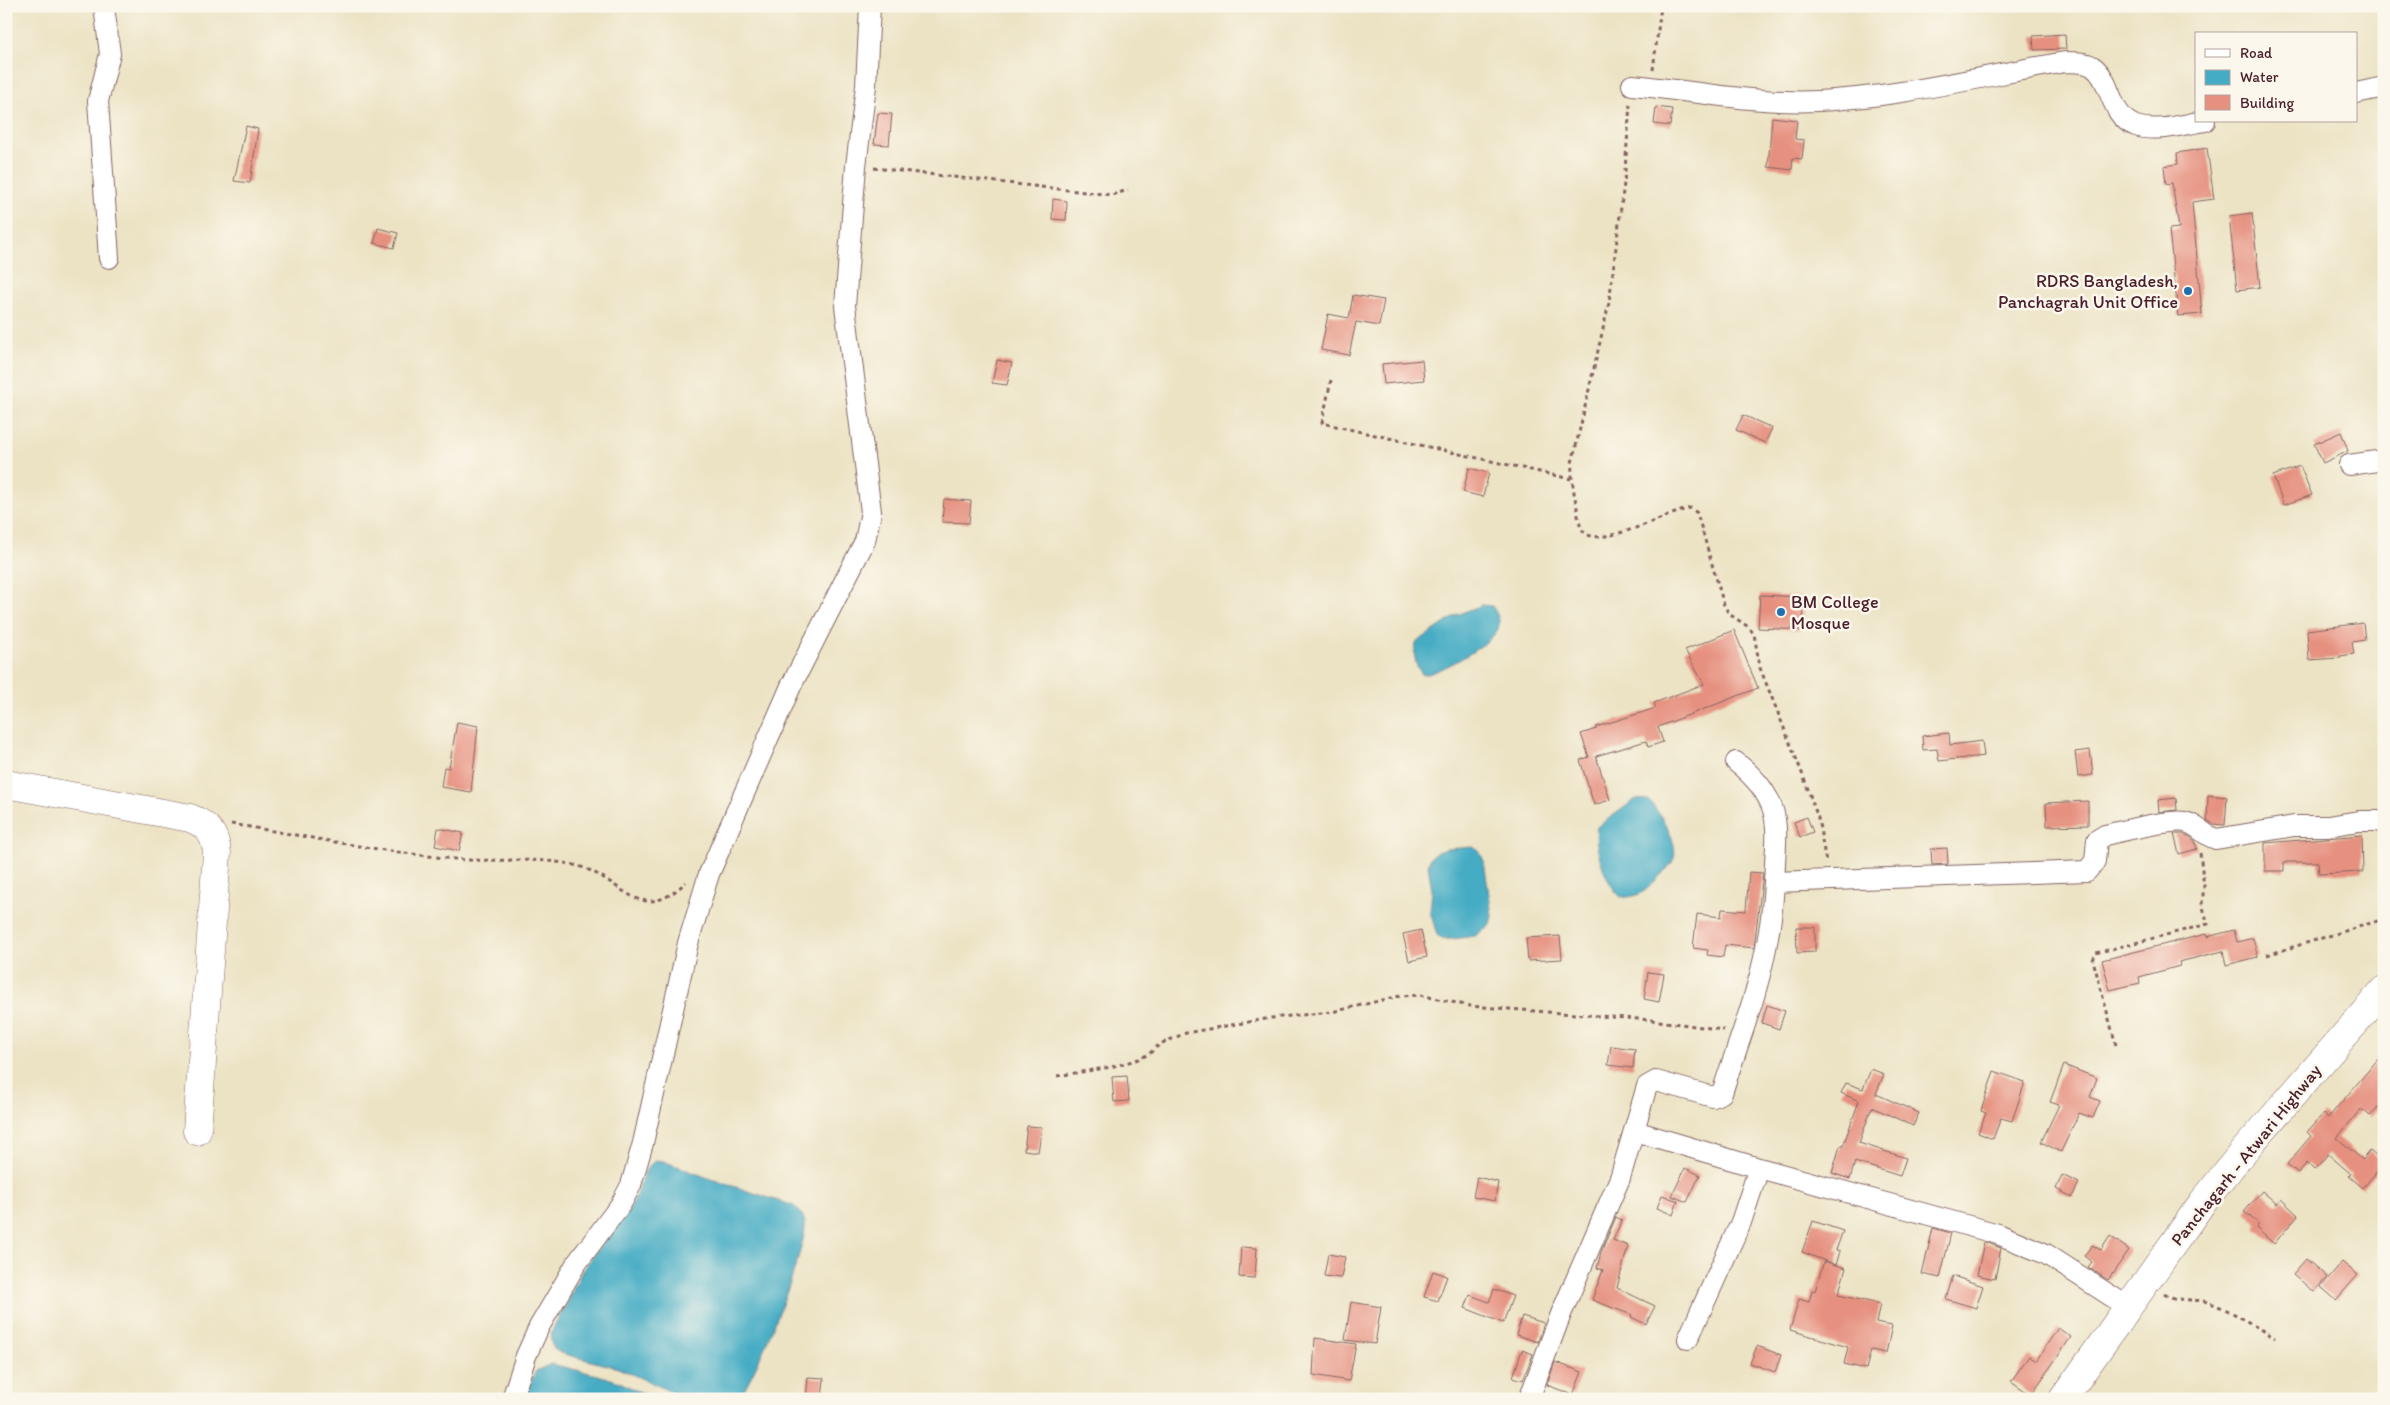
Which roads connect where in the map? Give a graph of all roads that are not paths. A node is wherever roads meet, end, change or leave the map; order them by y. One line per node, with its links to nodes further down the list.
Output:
1 (104, 6): 7 (street)
2 (870, 6): 20 (street)
3 (1642, 86): 6 (street)
4 (2384, 87): 5 (street)
5 (2358, 93)
6 (2199, 122)
7 (109, 258)
8 (2384, 460): 9 (street)
9 (2350, 465)
10 (1736, 762): 13 (street)
11 (6, 784): 15 (main road)
12 (2384, 823): 13 (street)
13 (1774, 882): 16 (street)
14 (2384, 990): 18 (main road, Panchagarh - Atwari Highway)
15 (198, 1131)
16 (1635, 1131): 17 (street); 21 (street)
17 (1759, 1168): 18 (street); 19 (street)
18 (2128, 1307): 22 (main road, Panchagarh - Atwari Highway)
19 (1688, 1339)
20 (512, 1399)
21 (1529, 1399)
22 (2063, 1399)

